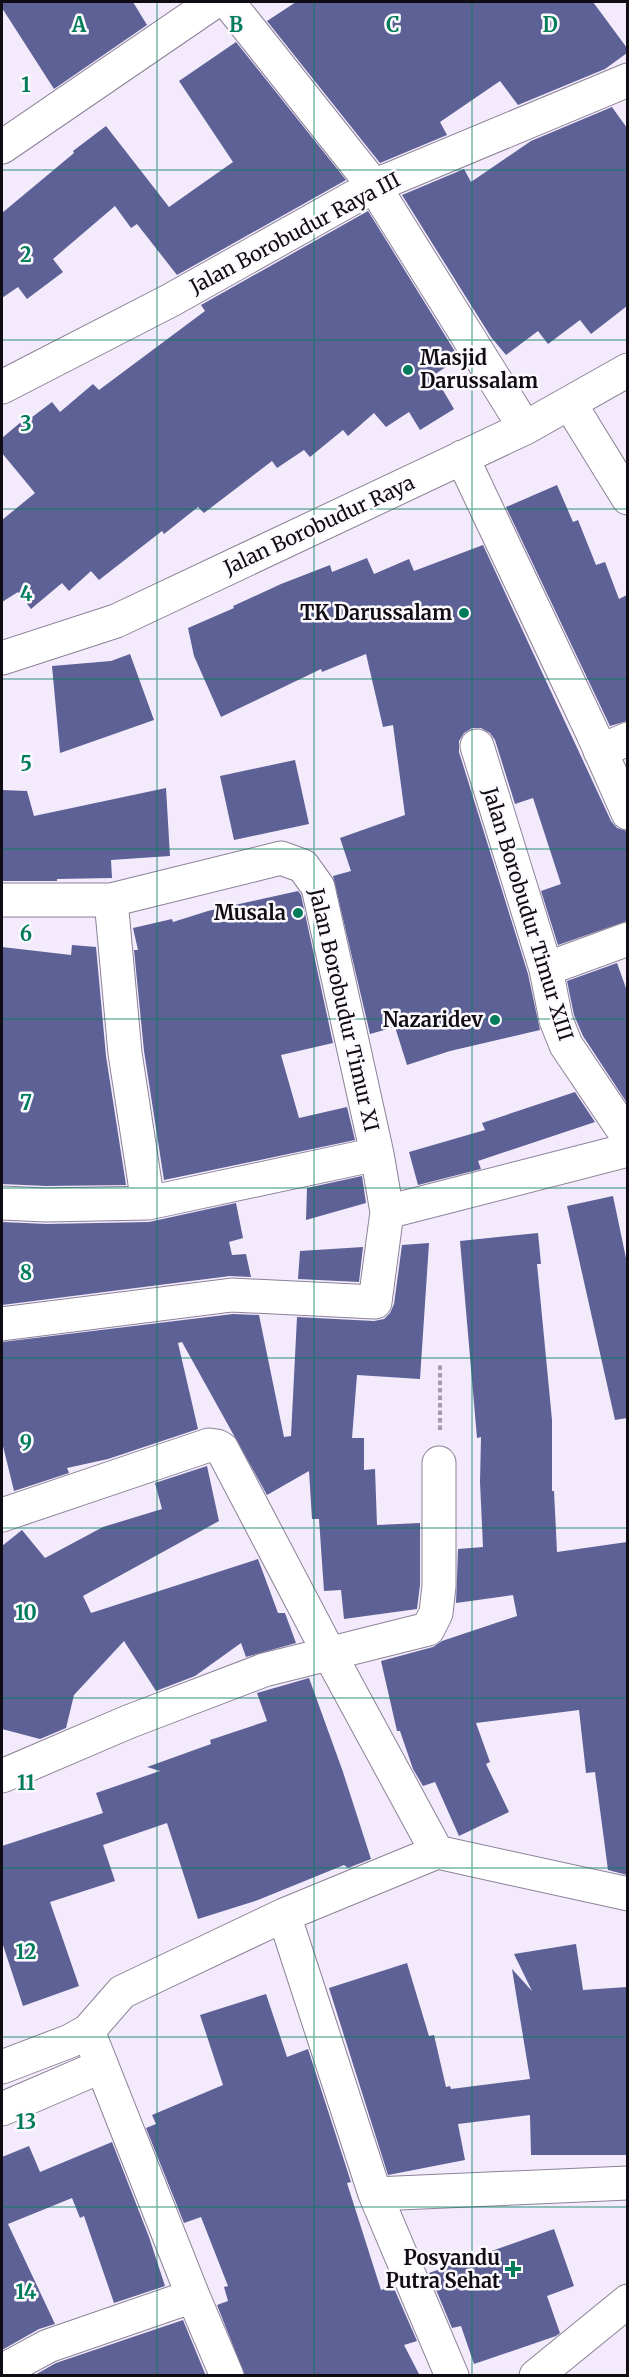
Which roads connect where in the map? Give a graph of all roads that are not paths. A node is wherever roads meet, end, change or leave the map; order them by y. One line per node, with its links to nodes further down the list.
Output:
1 (214, 2): 4 (street)
2 (228, 2): 5 (street)
3 (627, 80): 5 (street, Jalan Borobudur Raya III)
4 (2, 147)
5 (374, 186): 7 (street, Jalan Borobudur Raya III); 9 (street)
6 (627, 370): 8 (street, Jalan Borobudur Raya)
7 (2, 387)
8 (570, 404): 9 (street, Jalan Borobudur Raya); 11 (street)
9 (525, 428): 10 (street, Jalan Borobudur Raya)
10 (462, 457): 12 (street, Jalan Borobudur Raya); 13 (street)
11 (627, 498)
12 (2, 658)
13 (614, 745): 15 (street)
14 (477, 746): 19 (street, Jalan Borobudur Timur XIII)
15 (627, 813)
16 (2, 900): 17 (street, Jalan Borobudur Timur XI)
17 (111, 900): 22 (street, Jalan Borobudur Timur XI); 24 (street)
18 (627, 939): 19 (street)
19 (546, 969): 20 (street, Jalan Borobudur Timur XIII)
20 (627, 1137)
21 (627, 1150): 25 (street)
22 (377, 1154): 24 (street); 25 (street, Jalan Borobudur Timur XI)
23 (2, 1203): 24 (street)
24 (148, 1203)
25 (387, 1212): 26 (street, Jalan Borobudur Timur XI)
26 (2, 1324)
27 (439, 1463): 29 (street)
28 (2, 1515): 29 (street)
29 (329, 1653): 30 (street); 31 (street)
30 (2, 1776)
31 (437, 1852): 32 (street); 33 (street)
32 (627, 1894)
33 (284, 1915): 34 (street); 39 (street)
34 (88, 2031): 35 (street); 36 (street)
35 (102, 2066): 37 (street); 40 (street)
36 (2, 2067)
37 (2, 2109)
38 (627, 2183): 39 (street)
39 (375, 2194): 44 (street)
40 (193, 2296): 42 (street); 43 (street)
41 (627, 2301): 45 (street)
42 (2, 2371)
43 (227, 2376)
44 (452, 2376)
45 (536, 2376)

